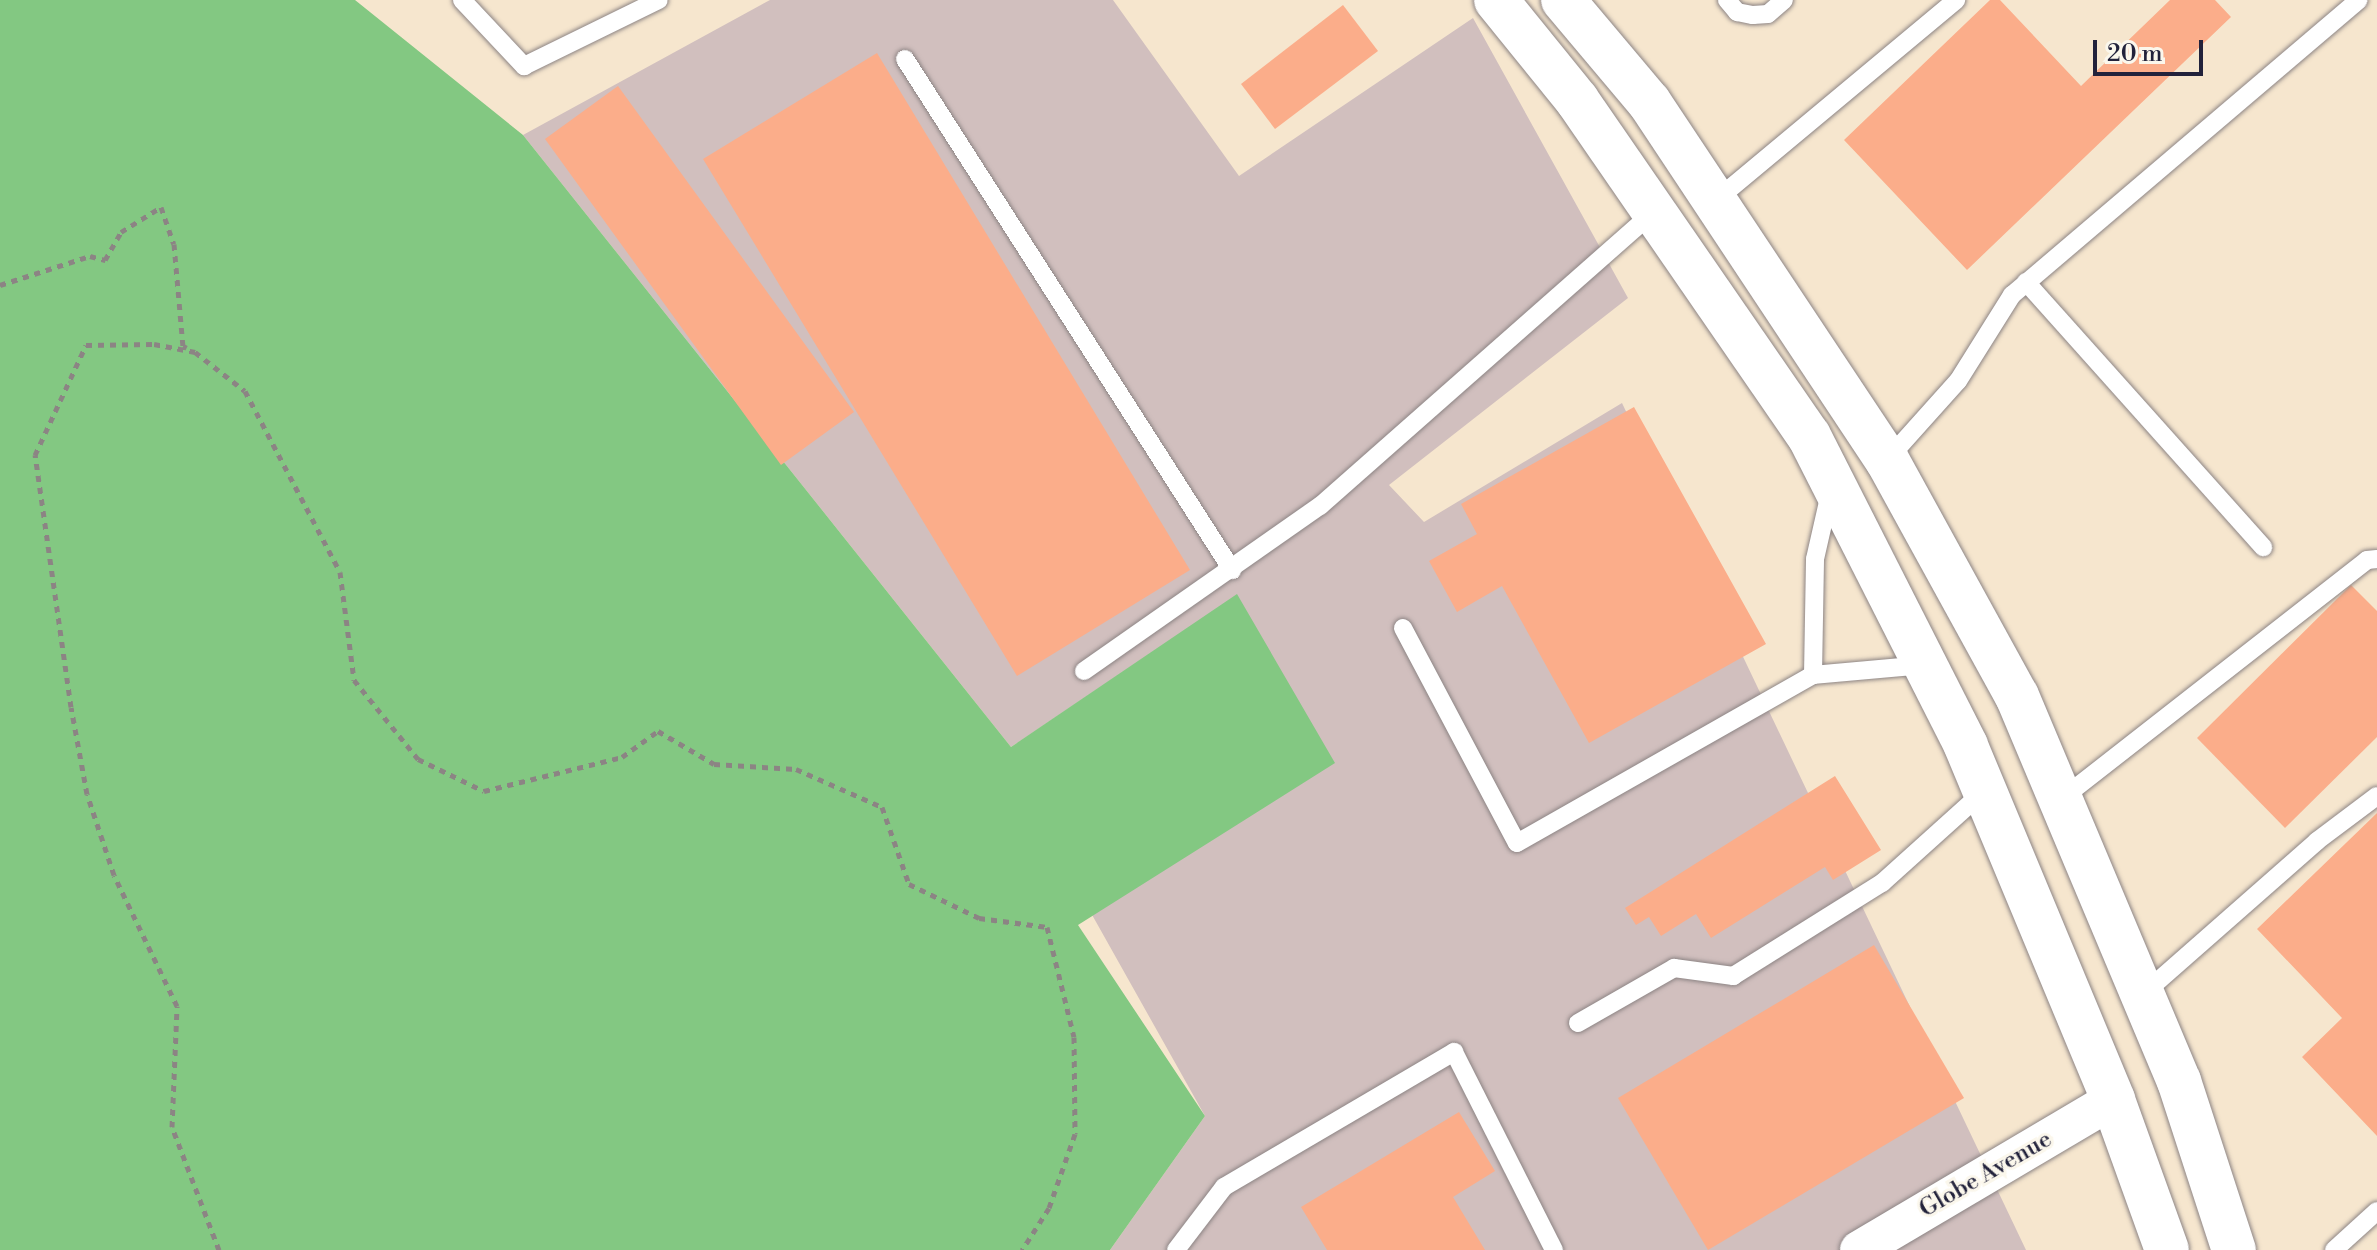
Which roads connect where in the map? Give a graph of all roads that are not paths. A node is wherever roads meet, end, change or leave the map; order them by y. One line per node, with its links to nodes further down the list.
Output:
1 (462, 0): 2 (lane)
2 (659, 0)
3 (1496, 0): 11 (highway)
4 (1563, 0): 10 (highway)
5 (1727, 0): 6 (lane)
6 (1784, 0)
7 (1956, 0): 10 (lane)
8 (2359, 0): 12 (lane)
9 (905, 59): 17 (lane)
10 (1715, 201): 13 (highway)
11 (1654, 212): 14 (highway); 17 (lane)
12 (2026, 282): 13 (lane); 15 (lane)
13 (1887, 460): 24 (highway)
14 (1832, 482): 19 (highway); 21 (lane)
15 (2263, 547)
16 (2377, 559): 24 (lane)
17 (1232, 570): 20 (lane)
18 (1403, 628): 21 (lane)
19 (1924, 665): 21 (lane); 22 (highway)
20 (1084, 671)
21 (1813, 675)
22 (1984, 791): 26 (lane); 27 (highway)
23 (2377, 796): 25 (lane)
24 (2060, 800): 25 (highway)
25 (2142, 995): 33 (highway)
26 (1578, 1023)
27 (2113, 1100): 31 (street, Globe Avenue); 32 (highway)
28 (2377, 1211): 34 (lane)
29 (1176, 1250): 30 (lane)
30 (1554, 1250)
31 (1859, 1250)
32 (2167, 1250)
33 (2234, 1250)
34 (2334, 1250)

